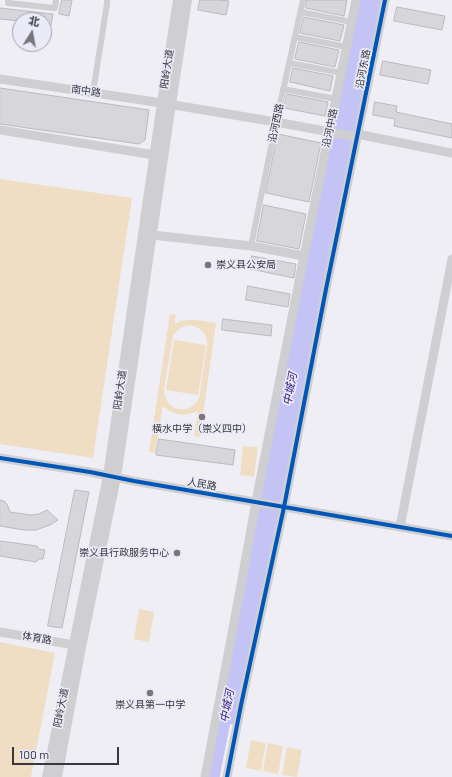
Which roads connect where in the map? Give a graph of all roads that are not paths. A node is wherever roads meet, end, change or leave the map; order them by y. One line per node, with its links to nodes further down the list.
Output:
1 (8, 0): 2 (street)
2 (56, 0)
3 (106, 0): 17 (street)
4 (178, 0): 19 (main road, 阳岭大道)
5 (188, 0): 19 (main road, 阳岭大道)
6 (303, 0): 9 (street, 沿河西路)
7 (356, 0): 10 (street, 沿河中路)
8 (385, 0): 23 (street, 沿河东路)
9 (301, 12): 10 (street); 11 (street, 沿河西路)
10 (352, 22): 12 (street, 沿河中路)
11 (295, 37): 12 (street); 13 (street, 沿河西路)
12 (347, 47): 14 (street, 沿河中路)
13 (289, 64): 14 (street); 16 (street, 沿河西路)
14 (342, 73): 18 (street, 沿河中路)
15 (0, 79): 17 (street, 南中路)
16 (283, 89): 18 (street); 20 (street, 沿河西路)
17 (93, 92): 19 (street, 南中路)
18 (336, 99): 22 (street, 沿河中路)
19 (167, 103): 20 (street); 25 (main road, 阳岭大道); 26 (main road, 阳岭大道)
20 (276, 122): 22 (street); 27 (street, 沿河西路)
21 (0, 130): 25 (street)
22 (332, 132): 23 (street); 28 (street, 沿河中路)
23 (355, 136): 24 (street); 33 (street, 沿河东路)
24 (452, 153)
25 (155, 155): 31 (main road, 阳岭大道)
26 (152, 236): 27 (street); 31 (main road, 阳岭大道)
27 (251, 246): 28 (street)
28 (304, 256): 32 (street, 沿河中路)
29 (452, 259): 34 (street)
30 (0, 458): 31 (street, 人民路)
31 (112, 476): 32 (street, 人民路); 37 (main road, 阳岭大道); 39 (main road, 阳岭大道)
32 (258, 502): 33 (street, 人民路); 40 (street, 沿河中路)
33 (281, 506): 34 (street, 人民路); 41 (street, 沿河东路)
34 (400, 527): 35 (street, 人民路)
35 (452, 536)
36 (0, 632): 37 (street, 体育路)
37 (74, 645): 38 (main road, 阳岭大道)
38 (47, 777)
39 (57, 777)
40 (205, 777)
41 (227, 777)

